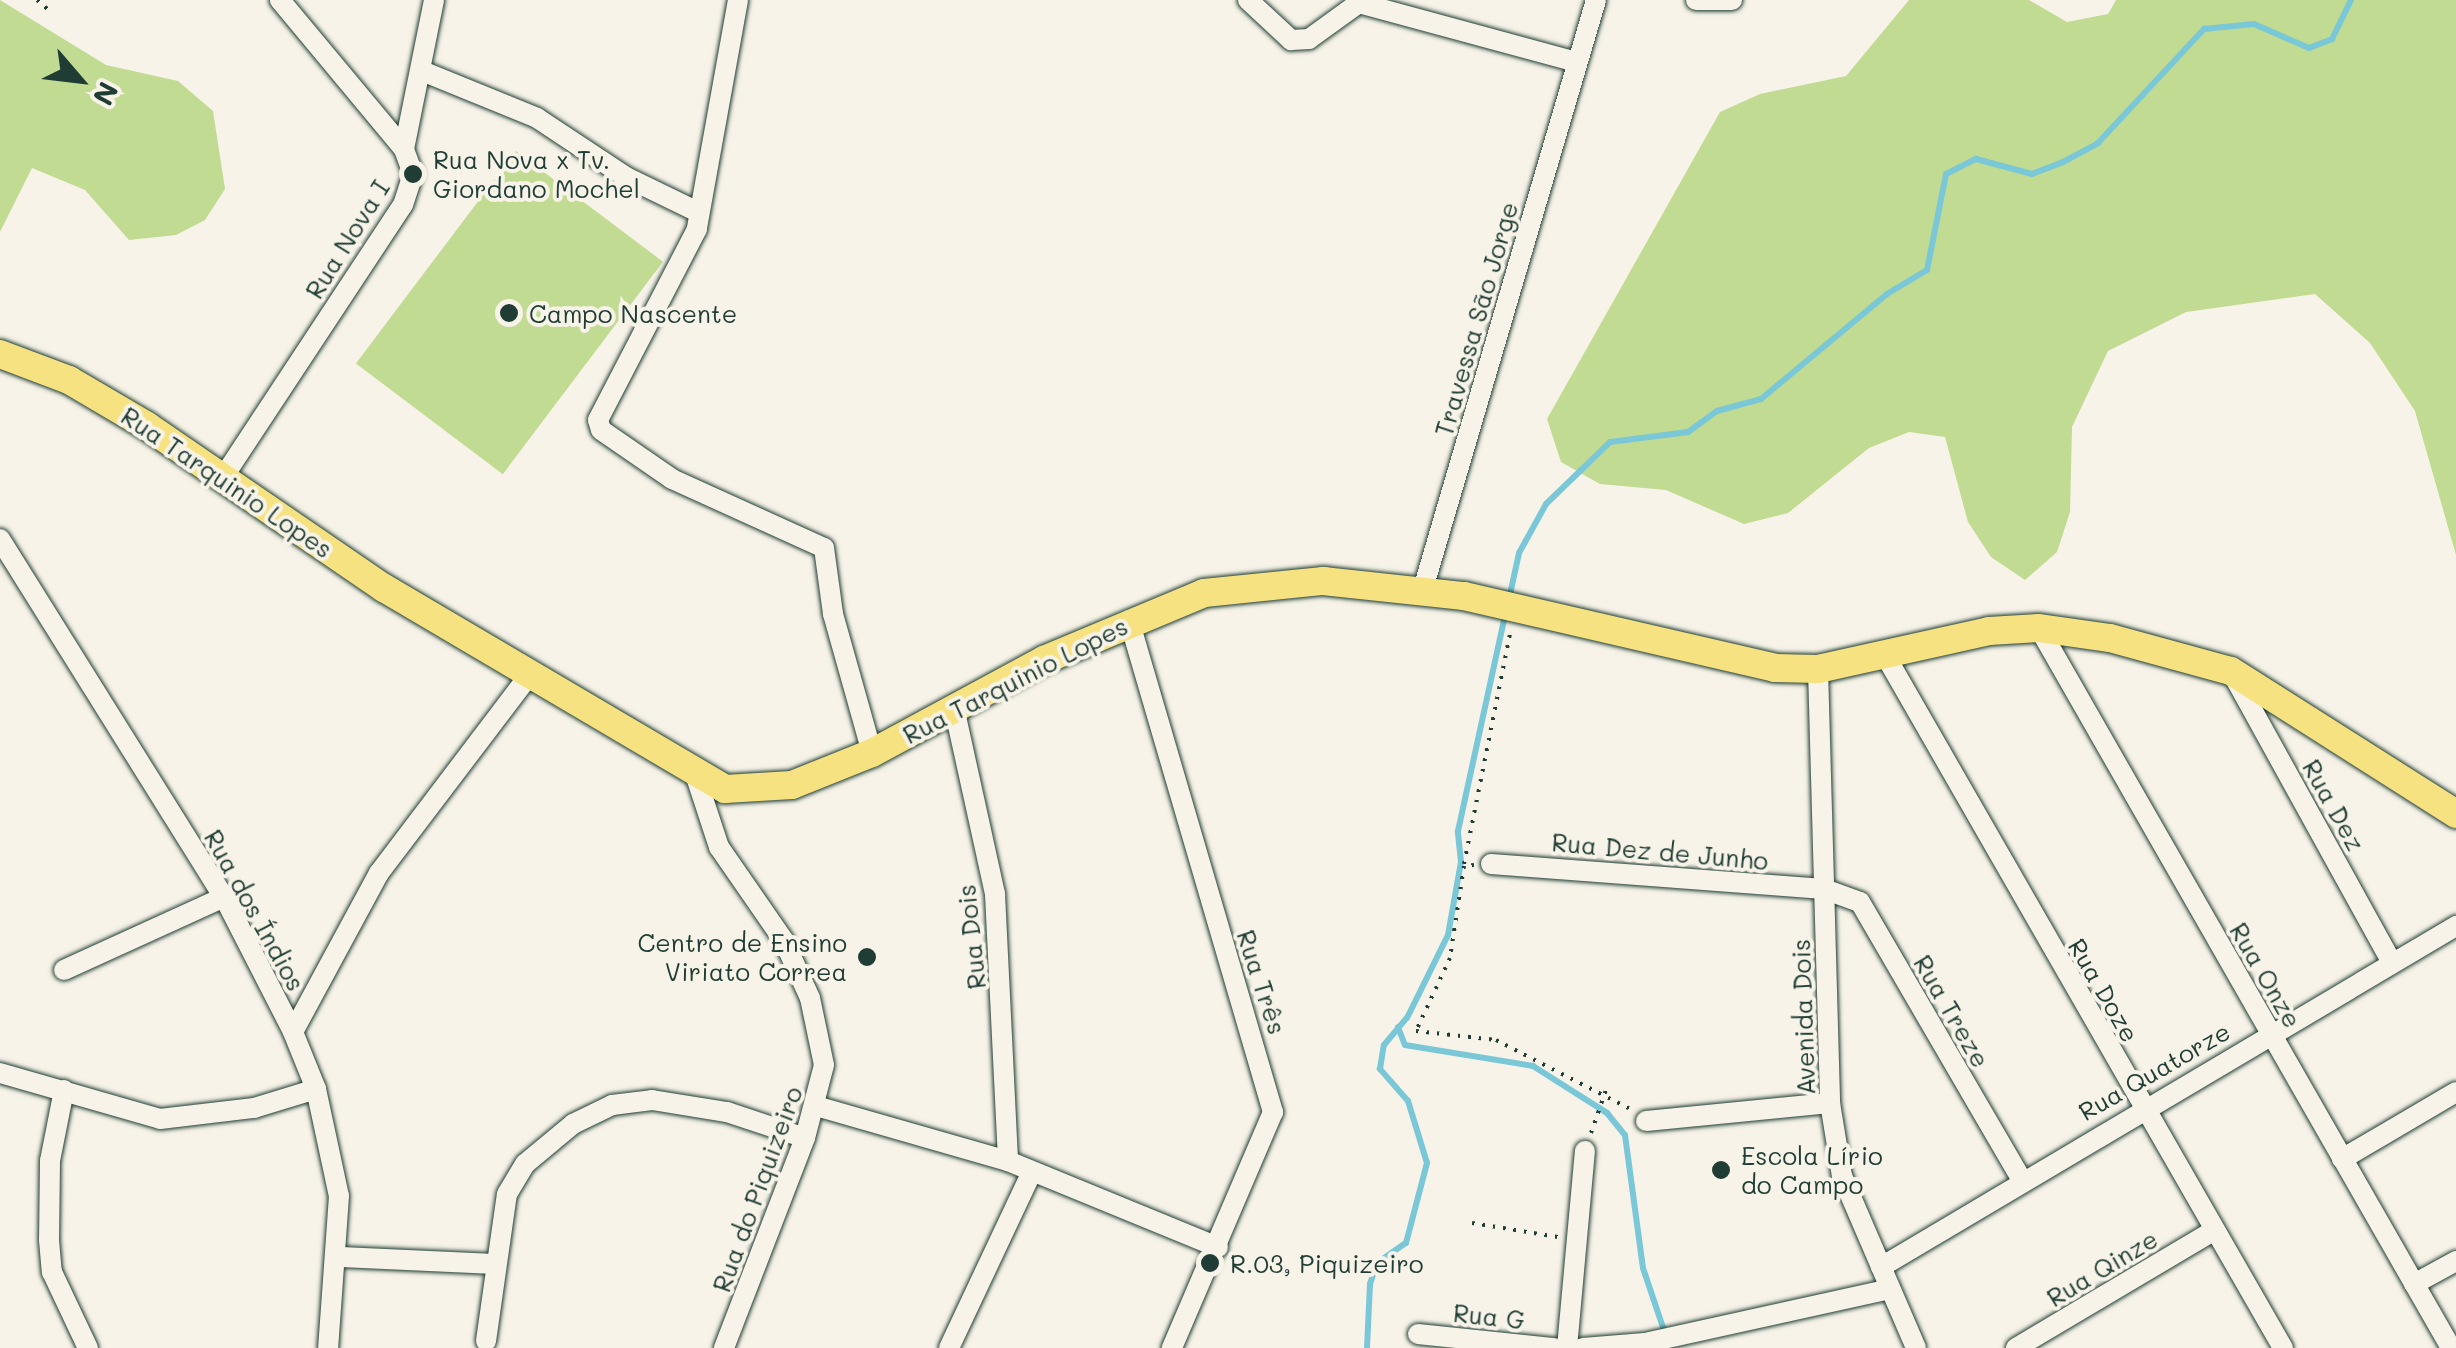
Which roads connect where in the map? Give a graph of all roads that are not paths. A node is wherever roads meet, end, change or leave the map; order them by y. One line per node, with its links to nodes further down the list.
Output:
1 (280, 0): 11 (street)
2 (434, 0): 10 (street, Rua Nova I)
3 (738, 0): 12 (street)
4 (1248, 0): 9 (street)
5 (1609, 0): 8 (street, Travessa São Jorge)
6 (1696, 0): 7 (street)
7 (1732, 0)
8 (1593, 6): 9 (street, Travessa São Jorge)
9 (1573, 61): 16 (street, Travessa São Jorge)
10 (422, 71): 11 (street, Rua Nova I); 12 (street)
11 (404, 149): 14 (street, Rua Nova I)
12 (698, 212): 24 (street)
13 (0, 354): 14 (main road, Rua Tarquinio Lopes)
14 (222, 478): 22 (main road, Rua Tarquinio Lopes)
15 (0, 539): 29 (street, Rua dos Índios)
16 (1422, 589): 17 (main road, Rua Tarquinio Lopes); 20 (main road, Rua Tarquinio Lopes)
17 (1129, 620): 23 (main road, Rua Tarquinio Lopes); 50 (street, Rua Três)
18 (2038, 628): 19 (main road, Rua Tarquinio Lopes); 21 (main road, Rua Tarquinio Lopes); 34 (street, Rua Onze)
19 (1885, 655): 20 (main road, Rua Tarquinio Lopes); 41 (street, Rua Doze)
20 (1818, 670): 28 (street, Avenida Dois)
21 (2232, 671): 26 (main road, Rua Tarquinio Lopes); 31 (street, Rua Dez)
22 (528, 677): 25 (main road, Rua Tarquinio Lopes); 33 (street)
23 (954, 712): 24 (main road, Rua Tarquinio Lopes); 46 (street, Rua Dois)
24 (872, 753): 25 (main road, Rua Tarquinio Lopes)
25 (696, 777): 40 (street, Rua do Piquizeiro)
26 (2456, 814)
27 (1491, 864): 28 (street, Rua Dez de Junho)
28 (1824, 889): 39 (street, Avenida Dois); 48 (street, Rua Treze)
29 (217, 900): 32 (street); 33 (street, Rua dos Índios)
30 (2456, 926): 31 (street, Rua Quatorze)
31 (2392, 963): 34 (street, Rua Quatorze)
32 (64, 970)
33 (294, 1032): 36 (street, Rua dos Índios)
34 (2270, 1033): 41 (street, Rua Quatorze); 45 (street, Rua Onze)
35 (0, 1072): 37 (street)
36 (316, 1089): 37 (street); 51 (street, Rua dos Índios)
37 (64, 1090): 59 (street)
38 (2456, 1092): 45 (street)
39 (1830, 1104): 42 (street); 54 (street, Avenida Dois)
40 (816, 1106): 43 (street, Rua do Piquizeiro); 46 (street)
41 (2142, 1106): 48 (street, Rua Quatorze); 49 (street, Rua Doze)
42 (1646, 1121)
43 (805, 1138): 53 (street); 61 (street, Rua do Piquizeiro)
44 (1585, 1150): 65 (street)
45 (2342, 1159): 55 (street, Rua Onze)
46 (1008, 1161): 47 (street)
47 (1032, 1172): 50 (street); 62 (street)
48 (2020, 1177): 54 (street, Rua Quatorze)
49 (2213, 1231): 68 (street, Rua Qinze); 69 (street, Rua Doze)
50 (1218, 1246): 63 (street, Rua Três)
51 (340, 1257): 53 (street); 60 (street, Rua dos Índios)
52 (2456, 1261): 55 (street)
53 (496, 1264): 58 (street)
54 (1881, 1267): 56 (street, Avenida Dois)
55 (2414, 1284): 70 (street, Rua Onze)
56 (1890, 1290): 66 (street); 67 (street, Avenida Dois)
57 (1418, 1334): 64 (street, Rua G)
58 (486, 1341)
59 (88, 1348)
60 (328, 1348)
61 (724, 1348)
62 (949, 1348)
63 (1172, 1348)
64 (1554, 1348)
65 (1567, 1348)
66 (1583, 1348)
67 (1916, 1348)
68 (2016, 1348)
69 (2283, 1348)
70 (2450, 1348)

